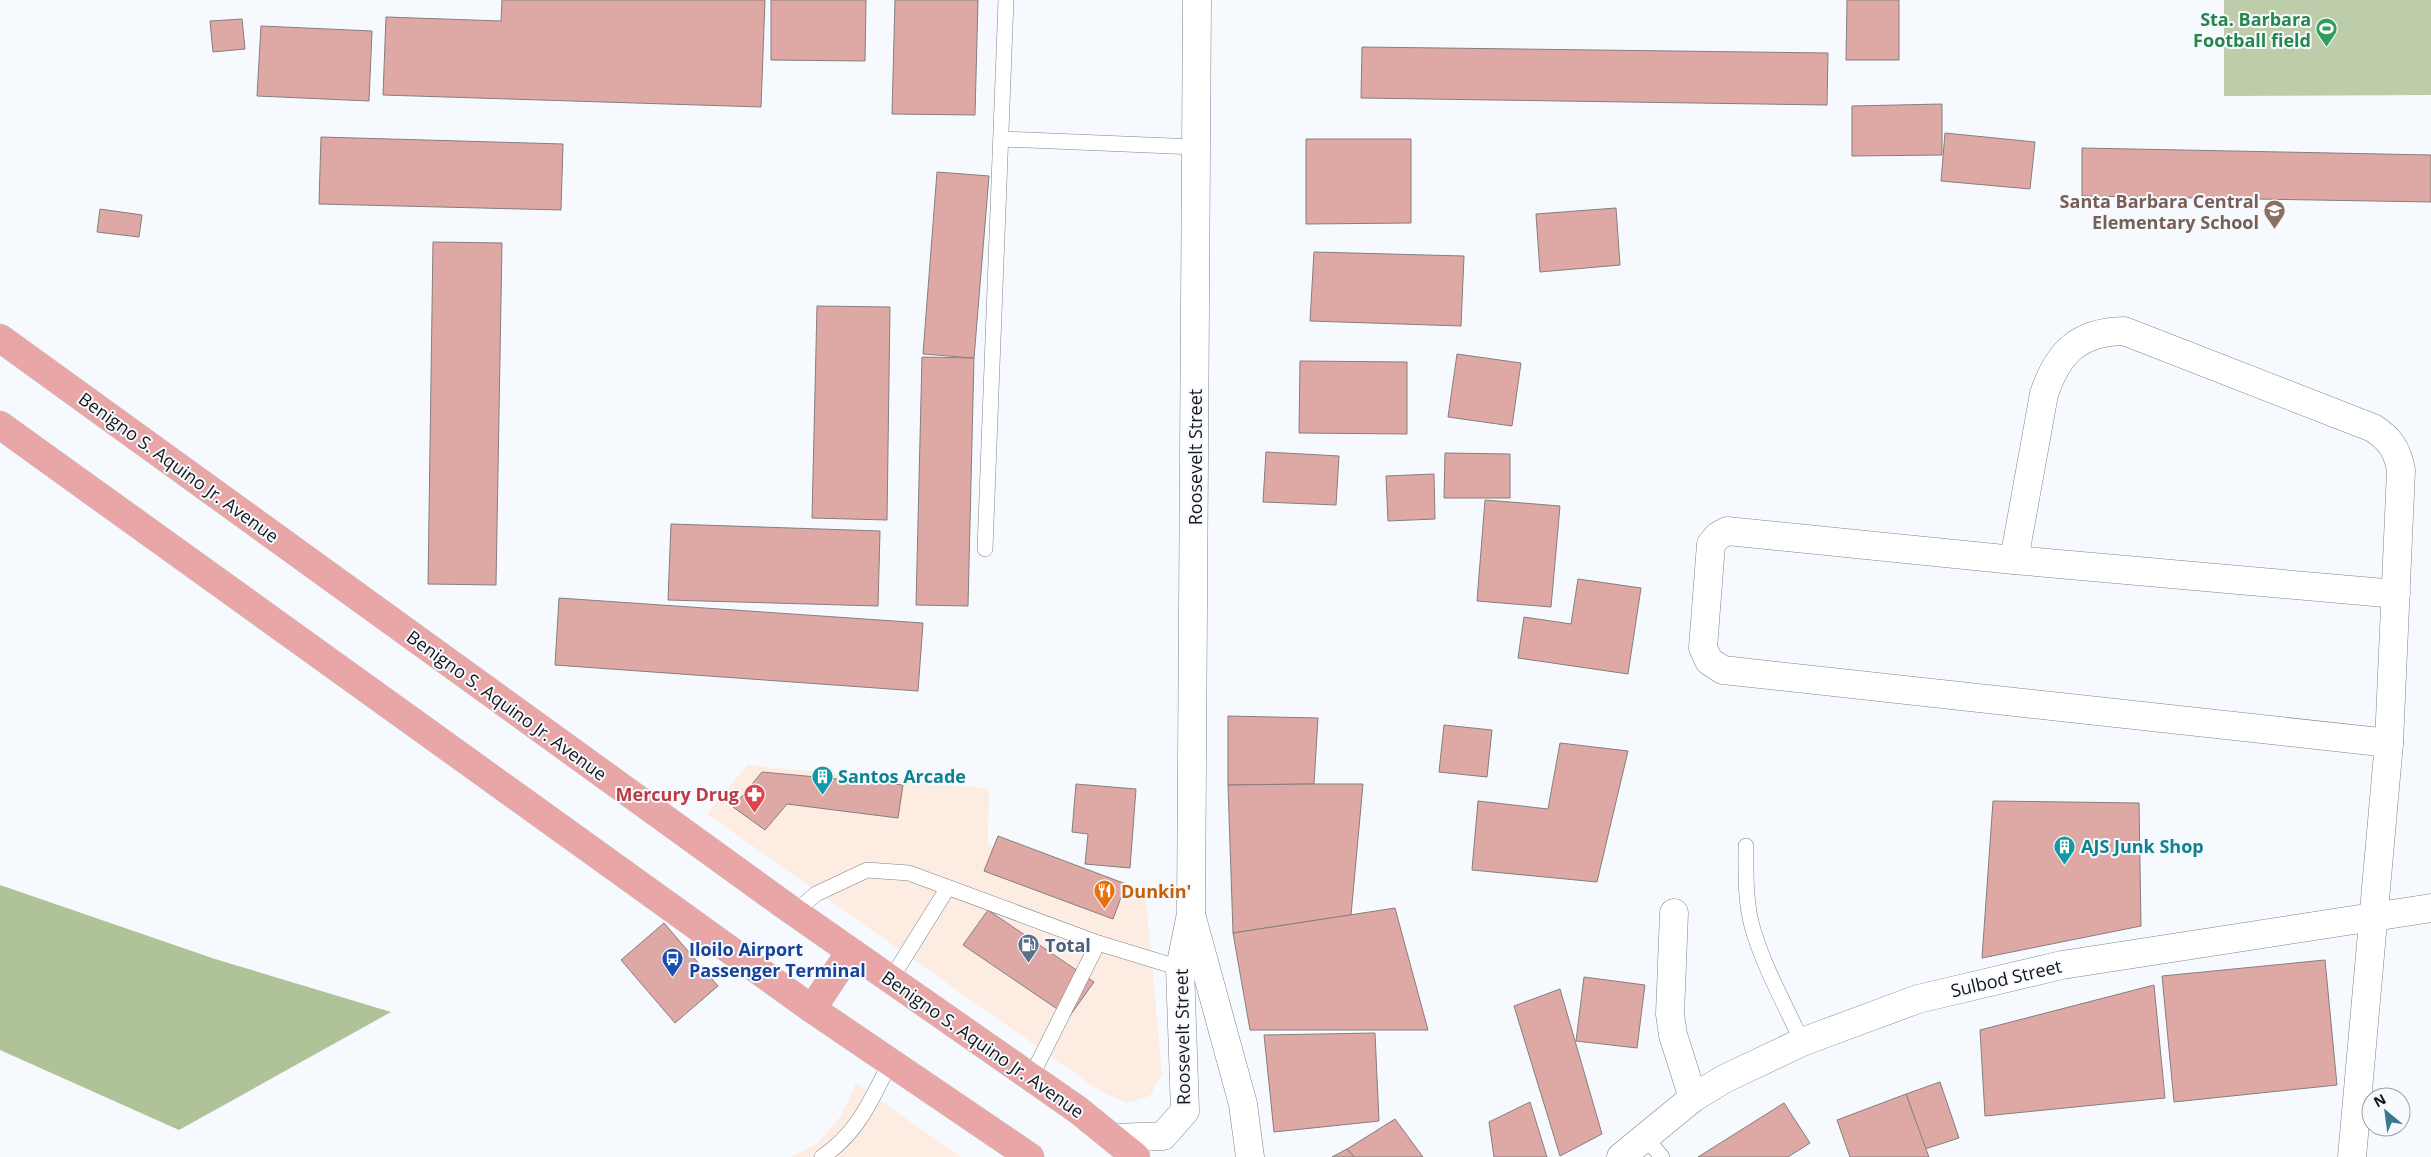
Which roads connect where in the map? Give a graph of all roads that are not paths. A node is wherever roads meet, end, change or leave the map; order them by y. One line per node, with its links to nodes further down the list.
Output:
1 (1006, 0): 3 (lane)
2 (1197, 0): 4 (street, Roosevelt Street)
3 (1001, 139): 4 (lane); 7 (lane)
4 (1196, 148): 19 (street, Roosevelt Street)
5 (0, 338): 14 (main road, Benigno S. Aquino Jr. Avenue)
6 (0, 425): 21 (main road)
7 (985, 549)
8 (2014, 560): 9 (street); 9 (street); 10 (street)
9 (2396, 594): 10 (street)
10 (2389, 743): 16 (street)
11 (1746, 846): 22 (lane)
12 (947, 888): 14 (lane); 17 (lane); 20 (lane)
13 (2431, 908): 16 (street, Sulbod Street)
14 (795, 912): 18 (main road, Benigno S. Aquino Jr. Avenue)
15 (1674, 913): 25 (street)
16 (2372, 918): 22 (street, Sulbod Street); 33 (street)
17 (1098, 943): 19 (lane); 24 (lane)
18 (850, 952): 20 (main road, Benigno S. Aquino Jr. Avenue); 21 (main road)
19 (1192, 966): 26 (street, Roosevelt Street); 31 (street, Roosevelt Street)
20 (891, 979): 24 (main road, Benigno S. Aquino Jr. Avenue)
21 (812, 1009): 23 (main road)
22 (1802, 1042): 25 (street, Sulbod Street)
23 (890, 1063): 28 (lane); 29 (main road)
24 (1031, 1077): 26 (main road, Benigno S. Aquino Jr. Avenue)
25 (1693, 1098): 27 (street, Sulbod Street)
26 (1116, 1138): 30 (main road, Benigno S. Aquino Jr. Avenue)
27 (1653, 1147): 32 (street, Sulbod Street)
28 (822, 1157)
29 (1030, 1157)
30 (1136, 1157)
31 (1250, 1157)
32 (1621, 1157)
33 (2352, 1157)

